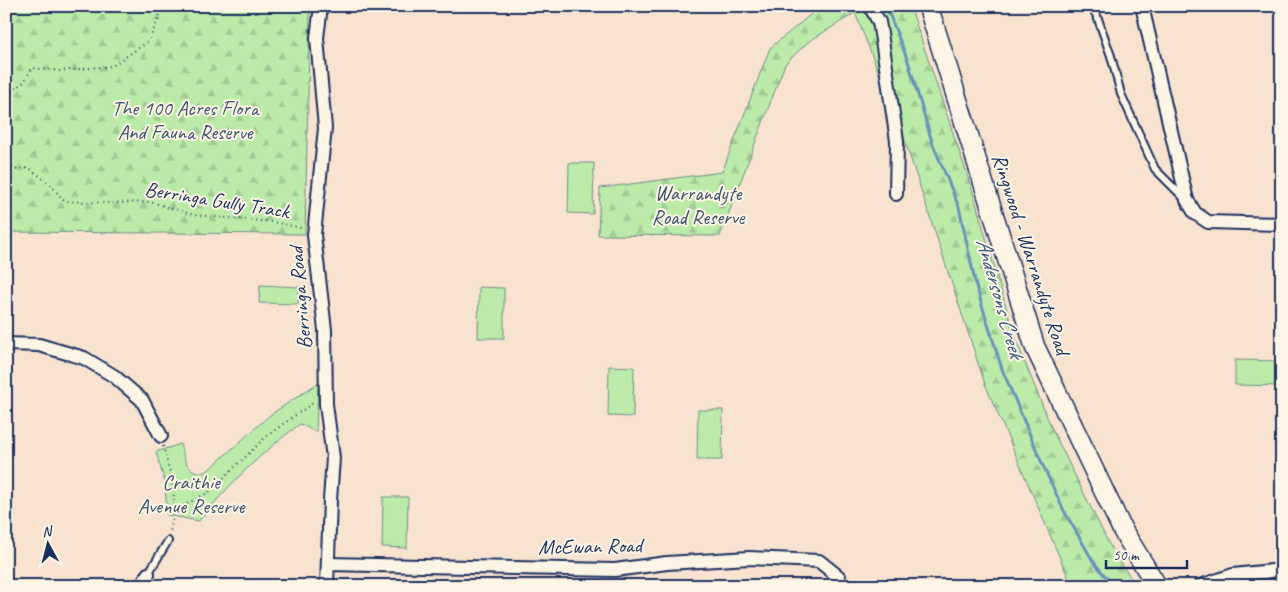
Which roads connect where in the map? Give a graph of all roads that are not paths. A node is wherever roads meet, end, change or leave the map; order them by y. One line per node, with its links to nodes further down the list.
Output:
1 (321, 6): 12 (street, Berringa Road)
2 (870, 6): 6 (street)
3 (928, 6): 18 (main road, Ringwood - Warrandyte Road)
4 (1090, 6): 7 (lane)
5 (1142, 6): 7 (street)
6 (896, 194)
7 (1187, 200): 8 (street)
8 (1282, 224)
9 (6, 344): 10 (street)
10 (161, 436)
11 (168, 541): 14 (lane)
12 (328, 564): 16 (street, Berringa Road); 17 (street, McEwan Road)
13 (1282, 570): 19 (street)
14 (148, 574): 15 (street)
15 (141, 586)
16 (328, 586)
17 (839, 586)
18 (1157, 586)
19 (1200, 586)

